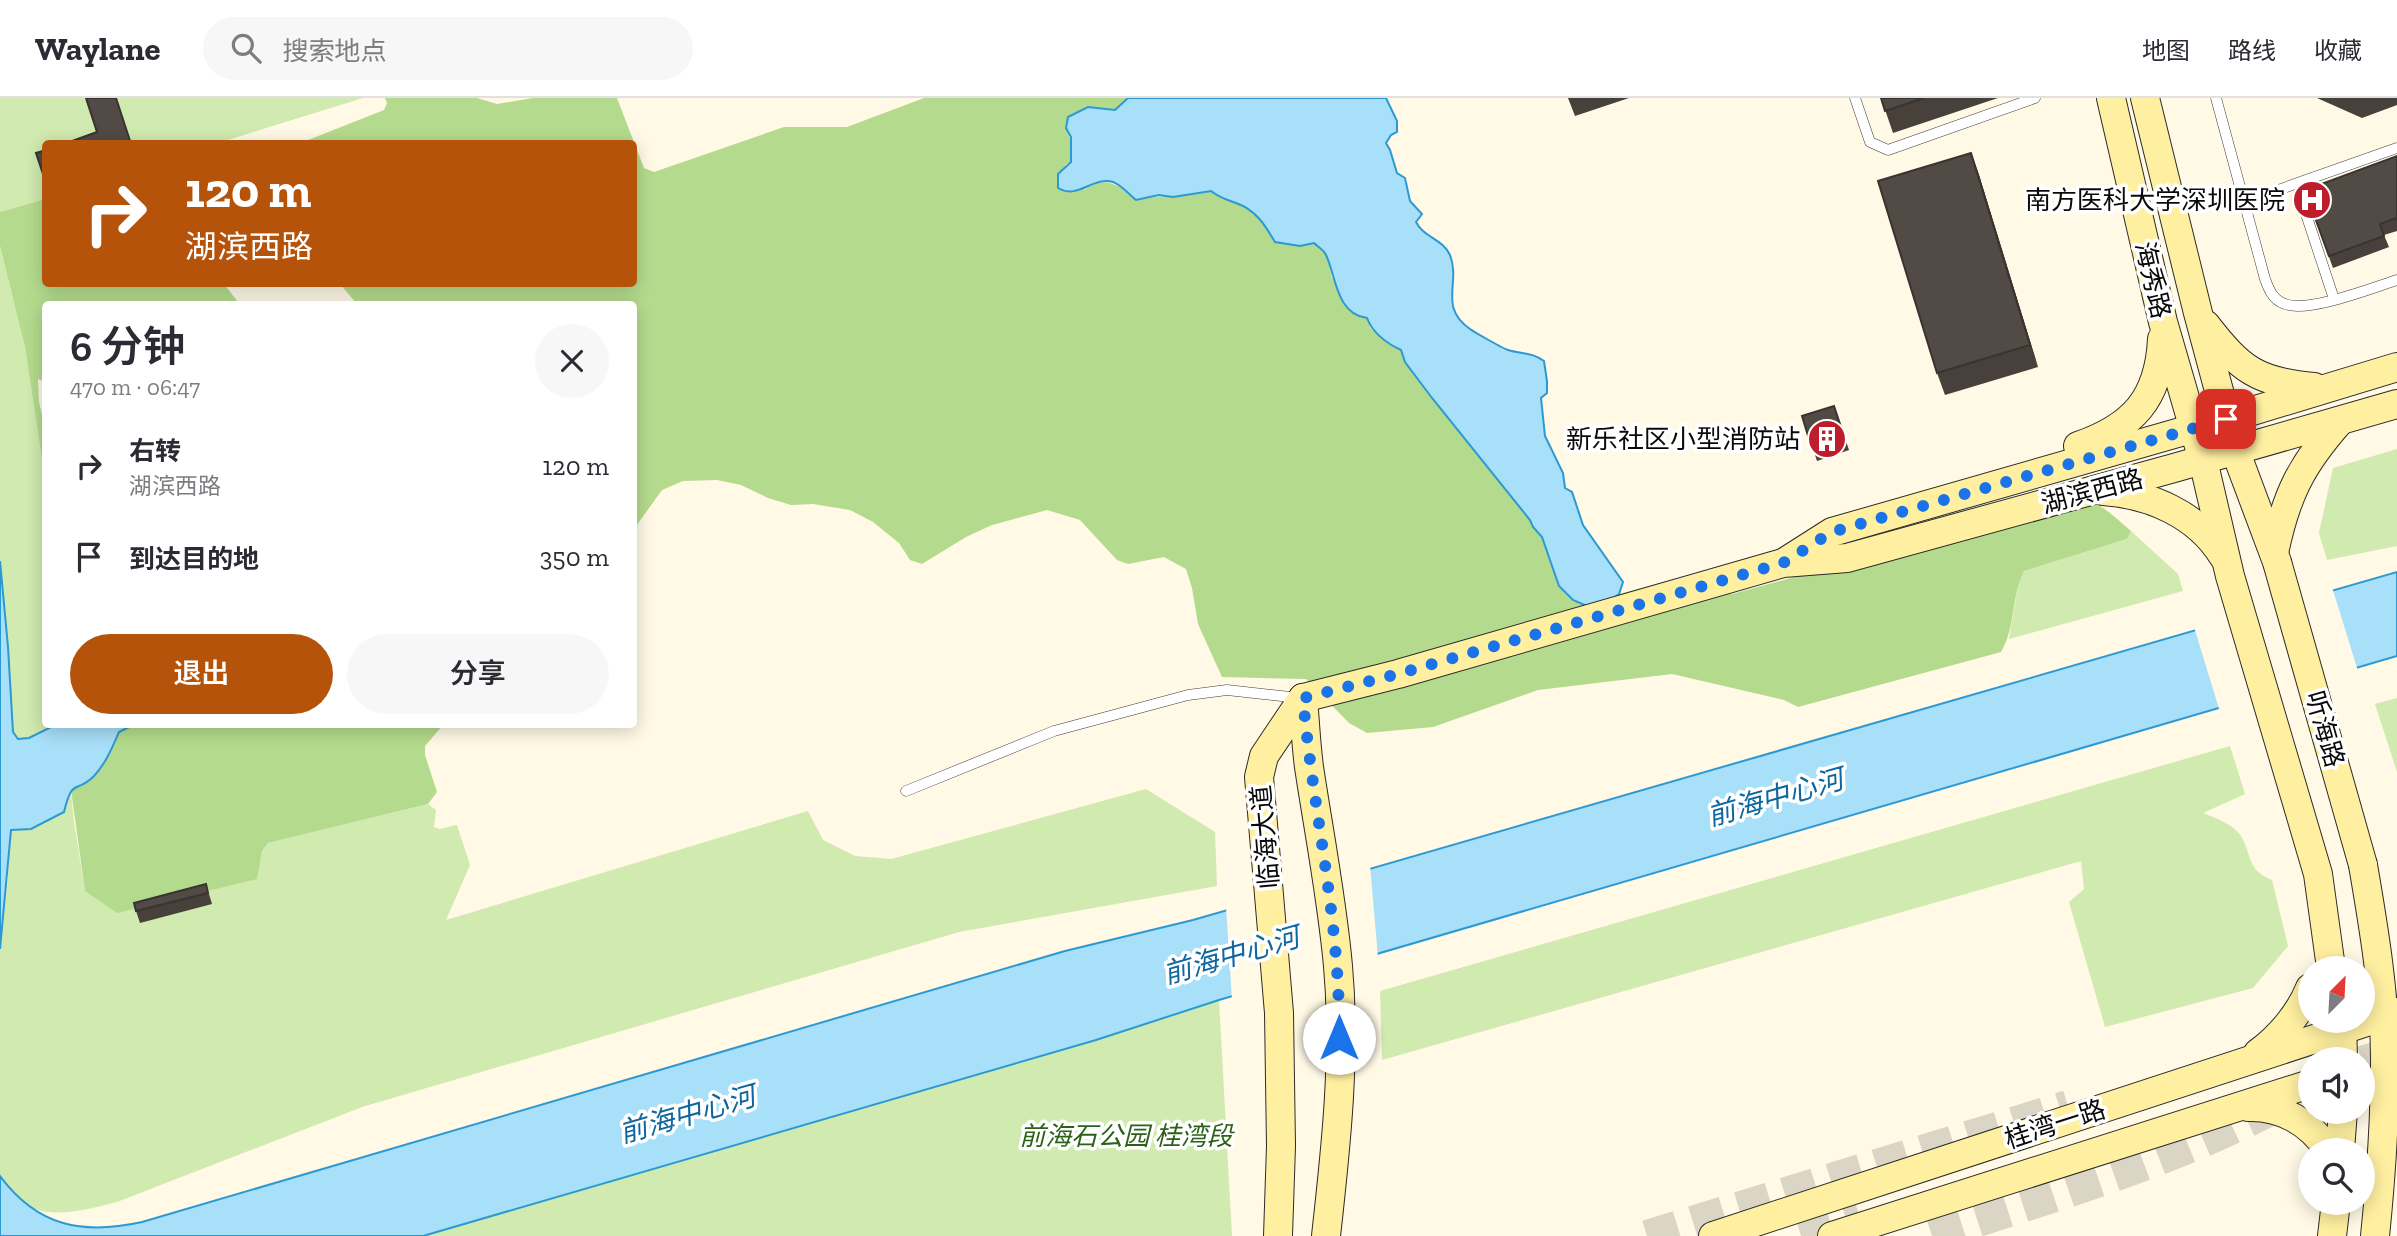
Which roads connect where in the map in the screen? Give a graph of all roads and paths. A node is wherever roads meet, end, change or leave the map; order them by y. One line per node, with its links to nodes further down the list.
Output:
1 (1855, 98): 2 (lane)
2 (2035, 98)
3 (2111, 98): 11 (main road, 海秀路)
4 (2145, 98): 10 (main road, 海秀路)
5 (2216, 98): 7 (lane)
6 (2397, 148): 7 (lane)
7 (2244, 202): 12 (lane)
8 (2303, 205): 12 (lane)
9 (2397, 280): 12 (lane)
10 (2189, 281): 11 (main road); 13 (main road, 海秀路)
11 (2154, 286): 14 (main road, 海秀路)
12 (2334, 299)
13 (2198, 313): 16 (main road); 18 (main road, 海秀路)
14 (2162, 322): 20 (main road, 海秀路); 24 (main road)
15 (2397, 367): 16 (main road, 湖滨西路)
16 (2328, 388): 18 (main road, 湖滨西路)
17 (2397, 404): 19 (main road, 湖滨西路)
18 (2226, 419): 20 (main road, 湖滨西路); 21 (main road, 海秀路)
19 (2340, 421): 21 (main road, 湖滨西路); 25 (main road)
20 (2194, 428): 22 (main road, 海秀路); 24 (main road, 湖滨西路)
21 (2235, 450): 22 (main road, 湖滨西路); 25 (main road, 听海路)
22 (2203, 460): 23 (main road, 湖滨西路); 27 (main road, 听海路)
23 (2093, 490): 26 (main road, 湖滨西路); 27 (main road)
24 (1978, 492): 26 (main road, 湖滨西路)
25 (2275, 558): 30 (main road, 听海路, bridge)
26 (1783, 563): 28 (main road, 湖滨西路)
27 (2227, 568): 31 (main road, 听海路)
28 (1303, 698): 29 (lane); 46 (main road, 临海大道); 47 (main road, 临海大道)
29 (906, 791)
30 (2370, 907): 32 (main road); 36 (main road, 听海路)
31 (2324, 921): 33 (main road); 34 (main road, 听海路)
32 (2397, 952)
33 (2319, 956)
34 (2329, 956)
35 (2298, 1010): 38 (main road)
36 (2390, 1014): 39 (main road, 听海路)
37 (2320, 1033): 38 (main road, 桂湾一路)
38 (2248, 1061): 48 (main road, 桂湾一路)
39 (2381, 1061): 44 (main road, 听海路)
40 (2298, 1088): 41 (main road, 桂湾一路)
41 (2238, 1107): 42 (main road); 49 (main road, 桂湾一路)
42 (2320, 1138)
43 (2397, 1142): 44 (main road)
44 (2380, 1192): 51 (main road)
45 (2334, 1215): 50 (main road)
46 (1278, 1236)
47 (1326, 1236)
48 (1713, 1236)
49 (1832, 1236)
50 (2332, 1236)
51 (2375, 1236)

